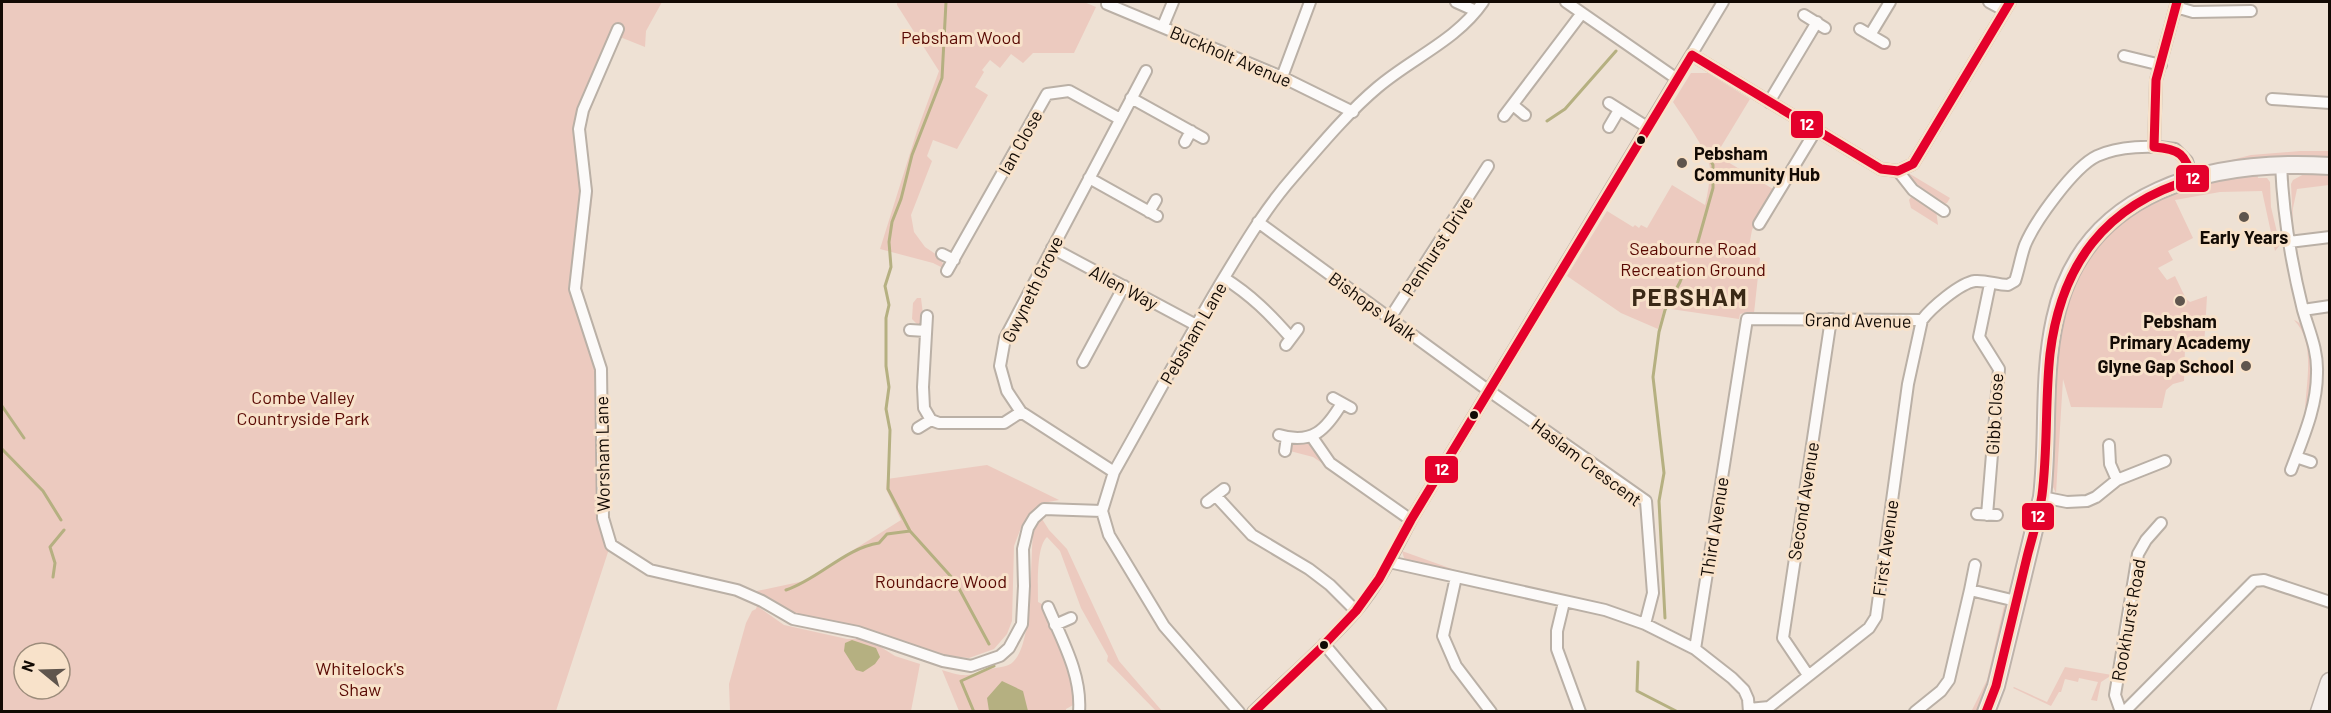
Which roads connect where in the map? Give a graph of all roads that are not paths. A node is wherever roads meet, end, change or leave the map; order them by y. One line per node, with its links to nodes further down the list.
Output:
1 (1173, 2): 16 (street)
2 (1310, 2): 25 (street)
3 (1456, 2): 12 (street)
4 (1483, 2): 12 (street, Pebsham Lane)
5 (1566, 2): 14 (street)
6 (1723, 2): 21 (street)
7 (1890, 2): 19 (street)
8 (1989, 2): 11 (street)
9 (1107, 4): 16 (street, Buckholt Avenue)
10 (2177, 4): 13 (street); 23 (street)
11 (2007, 6): 48 (street)
12 (1476, 11): 34 (street, Pebsham Lane)
13 (2254, 11)
14 (1582, 13): 26 (street); 32 (street)
15 (1804, 15): 29 (street)
16 (1163, 26): 25 (street, Buckholt Avenue)
17 (618, 29): 92 (street, Worsham Lane)
18 (1860, 29): 19 (street)
19 (1870, 35): 20 (street)
20 (1884, 43)
21 (1692, 55): 26 (street); 29 (street)
22 (2124, 56): 23 (street)
23 (2161, 65): 44 (street)
24 (1146, 71): 27 (street, Gwyneth Grove)
25 (1282, 77): 34 (street, Buckholt Avenue)
26 (1677, 79): 39 (street)
27 (1131, 98): 37 (street, Gwyneth Grove); 41 (street)
28 (2272, 99): 30 (street)
29 (1769, 102): 40 (street)
30 (2330, 103)
31 (1609, 104): 33 (street)
32 (1513, 105): 35 (street); 36 (street)
33 (1619, 110): 38 (street); 39 (street)
34 (1353, 112): 53 (street, Pebsham Lane)
35 (1526, 115)
36 (1504, 117)
37 (1120, 119): 49 (street, Gwyneth Grove); 59 (street, Ian Close)
38 (1609, 127)
39 (1647, 127): 76 (street)
40 (1816, 130): 48 (street); 54 (street)
41 (1191, 131): 42 (street); 43 (street)
42 (1203, 138)
43 (1185, 142)
44 (2154, 147): 50 (street); 62 (street, Grand Avenue)
45 (2281, 164): 46 (main road); 50 (main road); 56 (street)
46 (2330, 166)
47 (1482, 169): 67 (street, Penhurst Drive)
48 (1898, 171): 52 (street)
49 (1089, 178): 51 (street); 57 (street, Gwyneth Grove)
50 (2193, 179): 91 (main road)
51 (1156, 200)
52 (1944, 211)
53 (1258, 222): 61 (street, Pebsham Lane); 67 (street, Bishops Walk)
54 (1758, 224)
55 (2330, 237): 56 (street)
56 (2289, 242): 65 (street)
57 (1052, 248): 63 (street, Allen Way); 78 (street, Gwyneth Grove)
58 (942, 254): 59 (street)
59 (954, 260): 60 (street, Ian Close)
60 (948, 271)
61 (1224, 278): 71 (street, Pebsham Lane); 74 (street)
62 (1990, 284): 70 (street, Grand Avenue); 93 (street, Gibb Close)
63 (1124, 286): 71 (street, Allen Way); 75 (street)
64 (2330, 306): 65 (street)
65 (2303, 310): 84 (street)
66 (927, 316): 73 (street)
67 (1390, 318): 76 (street, Bishops Walk)
68 (1747, 319): 69 (street, Grand Avenue); 109 (street, Third Avenue)
69 (1831, 319): 70 (street, Grand Avenue); 110 (street, Second Avenue)
70 (1922, 320): 110 (street, First Avenue)
71 (1196, 325): 88 (street, Pebsham Lane)
72 (910, 330): 73 (street)
73 (926, 331): 79 (street)
74 (1292, 337)
75 (1083, 355)
76 (1489, 390): 94 (street); 106 (street, Haslam Crescent)
77 (1342, 403): 81 (street)
78 (1021, 412): 79 (street); 88 (street, Gwyneth Grove)
79 (931, 420): 80 (street)
80 (918, 428)
81 (1312, 437): 83 (street); 94 (street)
82 (2109, 446): 89 (street)
83 (1285, 451)
84 (2296, 457): 86 (street); 87 (street)
85 (2165, 461): 89 (street)
86 (2311, 462)
87 (2291, 470)
88 (1114, 472): 92 (street, Pebsham Lane)
89 (2117, 480): 91 (street)
90 (1216, 496): 104 (street)
91 (2042, 497): 100 (main road)
92 (1102, 511): 114 (street)
93 (1987, 514)
94 (1412, 520): 96 (street)
95 (2144, 524): 121 (street, Rookhurst Road)
96 (1389, 562): 98 (street); 104 (street)
97 (1975, 565): 99 (street)
98 (1456, 577): 101 (street); 117 (street)
99 (1970, 590): 100 (street); 119 (street)
100 (2016, 601): 120 (main road)
101 (1564, 602): 106 (street); 118 (street)
102 (2330, 602): 121 (street)
103 (1048, 607): 107 (street)
104 (1356, 611): 108 (street)
105 (1071, 618): 107 (street)
106 (1646, 624): 109 (street)
107 (1055, 625): 113 (street)
108 (1323, 644): 115 (street); 116 (street)
109 (1695, 649): 112 (street)
110 (1808, 675): 112 (street, First Avenue)
111 (2329, 683): 122 (highway)
112 (1749, 710)
113 (1079, 711)
114 (1239, 711)
115 (1253, 711)
116 (1381, 711)
117 (1491, 711)
118 (1580, 711)
119 (1915, 711)
120 (1986, 711)
121 (2123, 711)
122 (2320, 711)

